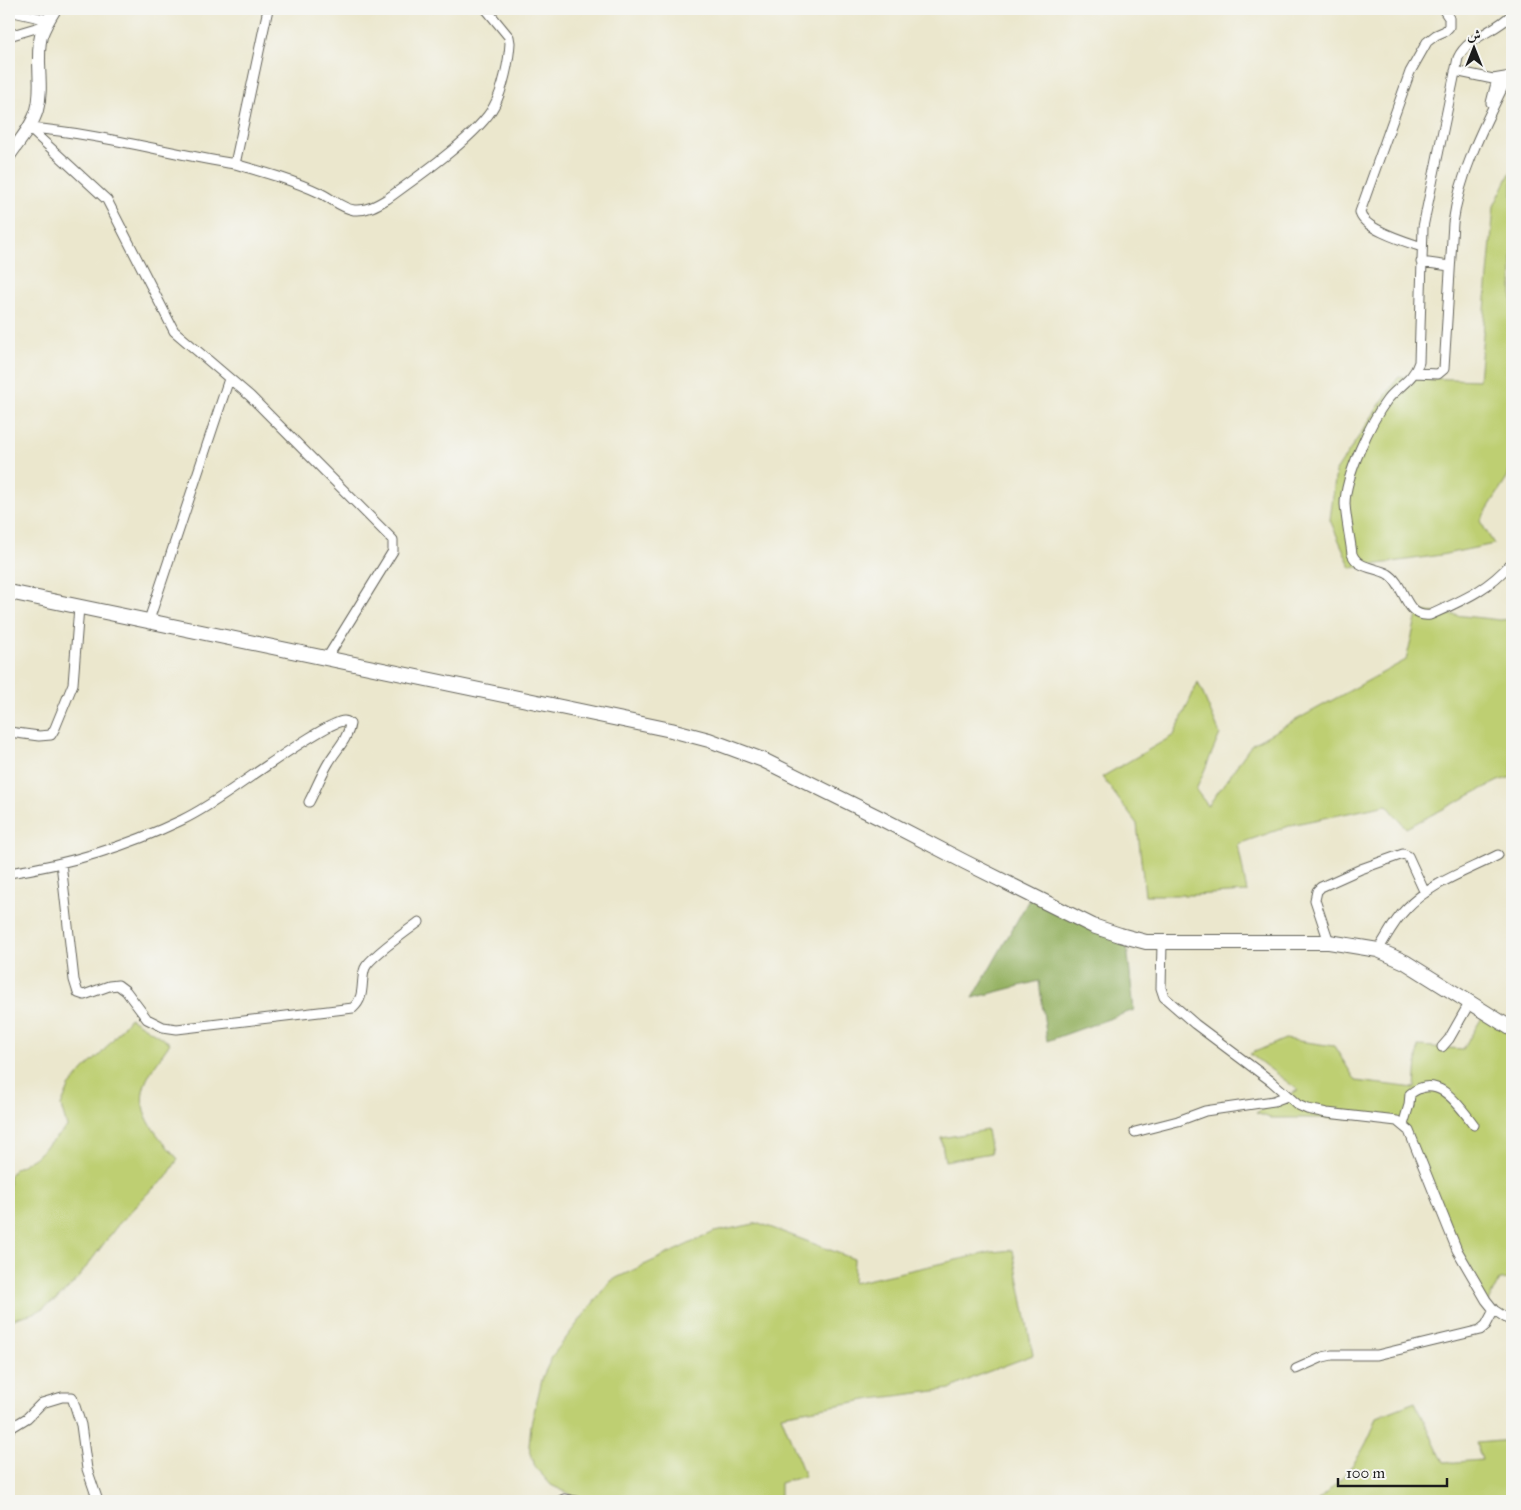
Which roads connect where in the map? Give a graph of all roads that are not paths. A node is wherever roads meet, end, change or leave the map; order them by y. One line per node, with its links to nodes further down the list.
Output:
1 (268, 9): 16 (street)
2 (397, 9): 3 (street)
3 (409, 9)
4 (486, 9): 16 (street)
5 (1443, 9): 17 (street)
6 (9, 11): 8 (street)
7 (1512, 14): 10 (street)
8 (50, 18): 9 (street); 14 (street)
9 (9, 36)
10 (1455, 71): 12 (street); 17 (street)
11 (1510, 76): 12 (street); 13 (street)
12 (1497, 79): 13 (street)
13 (1488, 116): 19 (street)
14 (29, 128): 15 (street); 16 (street); 21 (street)
15 (9, 156)
16 (234, 164)
17 (1422, 247): 18 (street)
18 (1421, 262): 19 (street); 20 (street)
19 (1450, 266): 20 (street)
20 (1415, 373): 22 (street)
21 (229, 380): 25 (street); 26 (street)
22 (1512, 562)
23 (9, 592): 24 (main road)
24 (79, 606): 25 (main road); 27 (street)
25 (149, 620): 26 (main road)
26 (327, 658): 35 (main road)
27 (9, 732)
28 (309, 802): 30 (street)
29 (1498, 855): 32 (street)
30 (61, 863): 31 (street); 33 (street)
31 (9, 873)
32 (1424, 893): 34 (street); 36 (street)
33 (419, 922)
34 (1329, 942): 35 (main road); 36 (main road)
35 (1162, 943): 40 (street)
36 (1378, 950): 37 (main road)
37 (1470, 1002): 38 (main road); 39 (street)
38 (1512, 1029)
39 (1442, 1047)
40 (1287, 1096): 42 (street); 43 (street)
41 (1474, 1125): 42 (street)
42 (1403, 1126): 44 (street)
43 (1135, 1132)
44 (1494, 1310): 45 (street); 46 (street)
45 (1512, 1322)
46 (1296, 1370)
47 (9, 1429): 48 (street)
48 (98, 1501)
49 (560, 1501): 50 (street)
50 (576, 1501)

